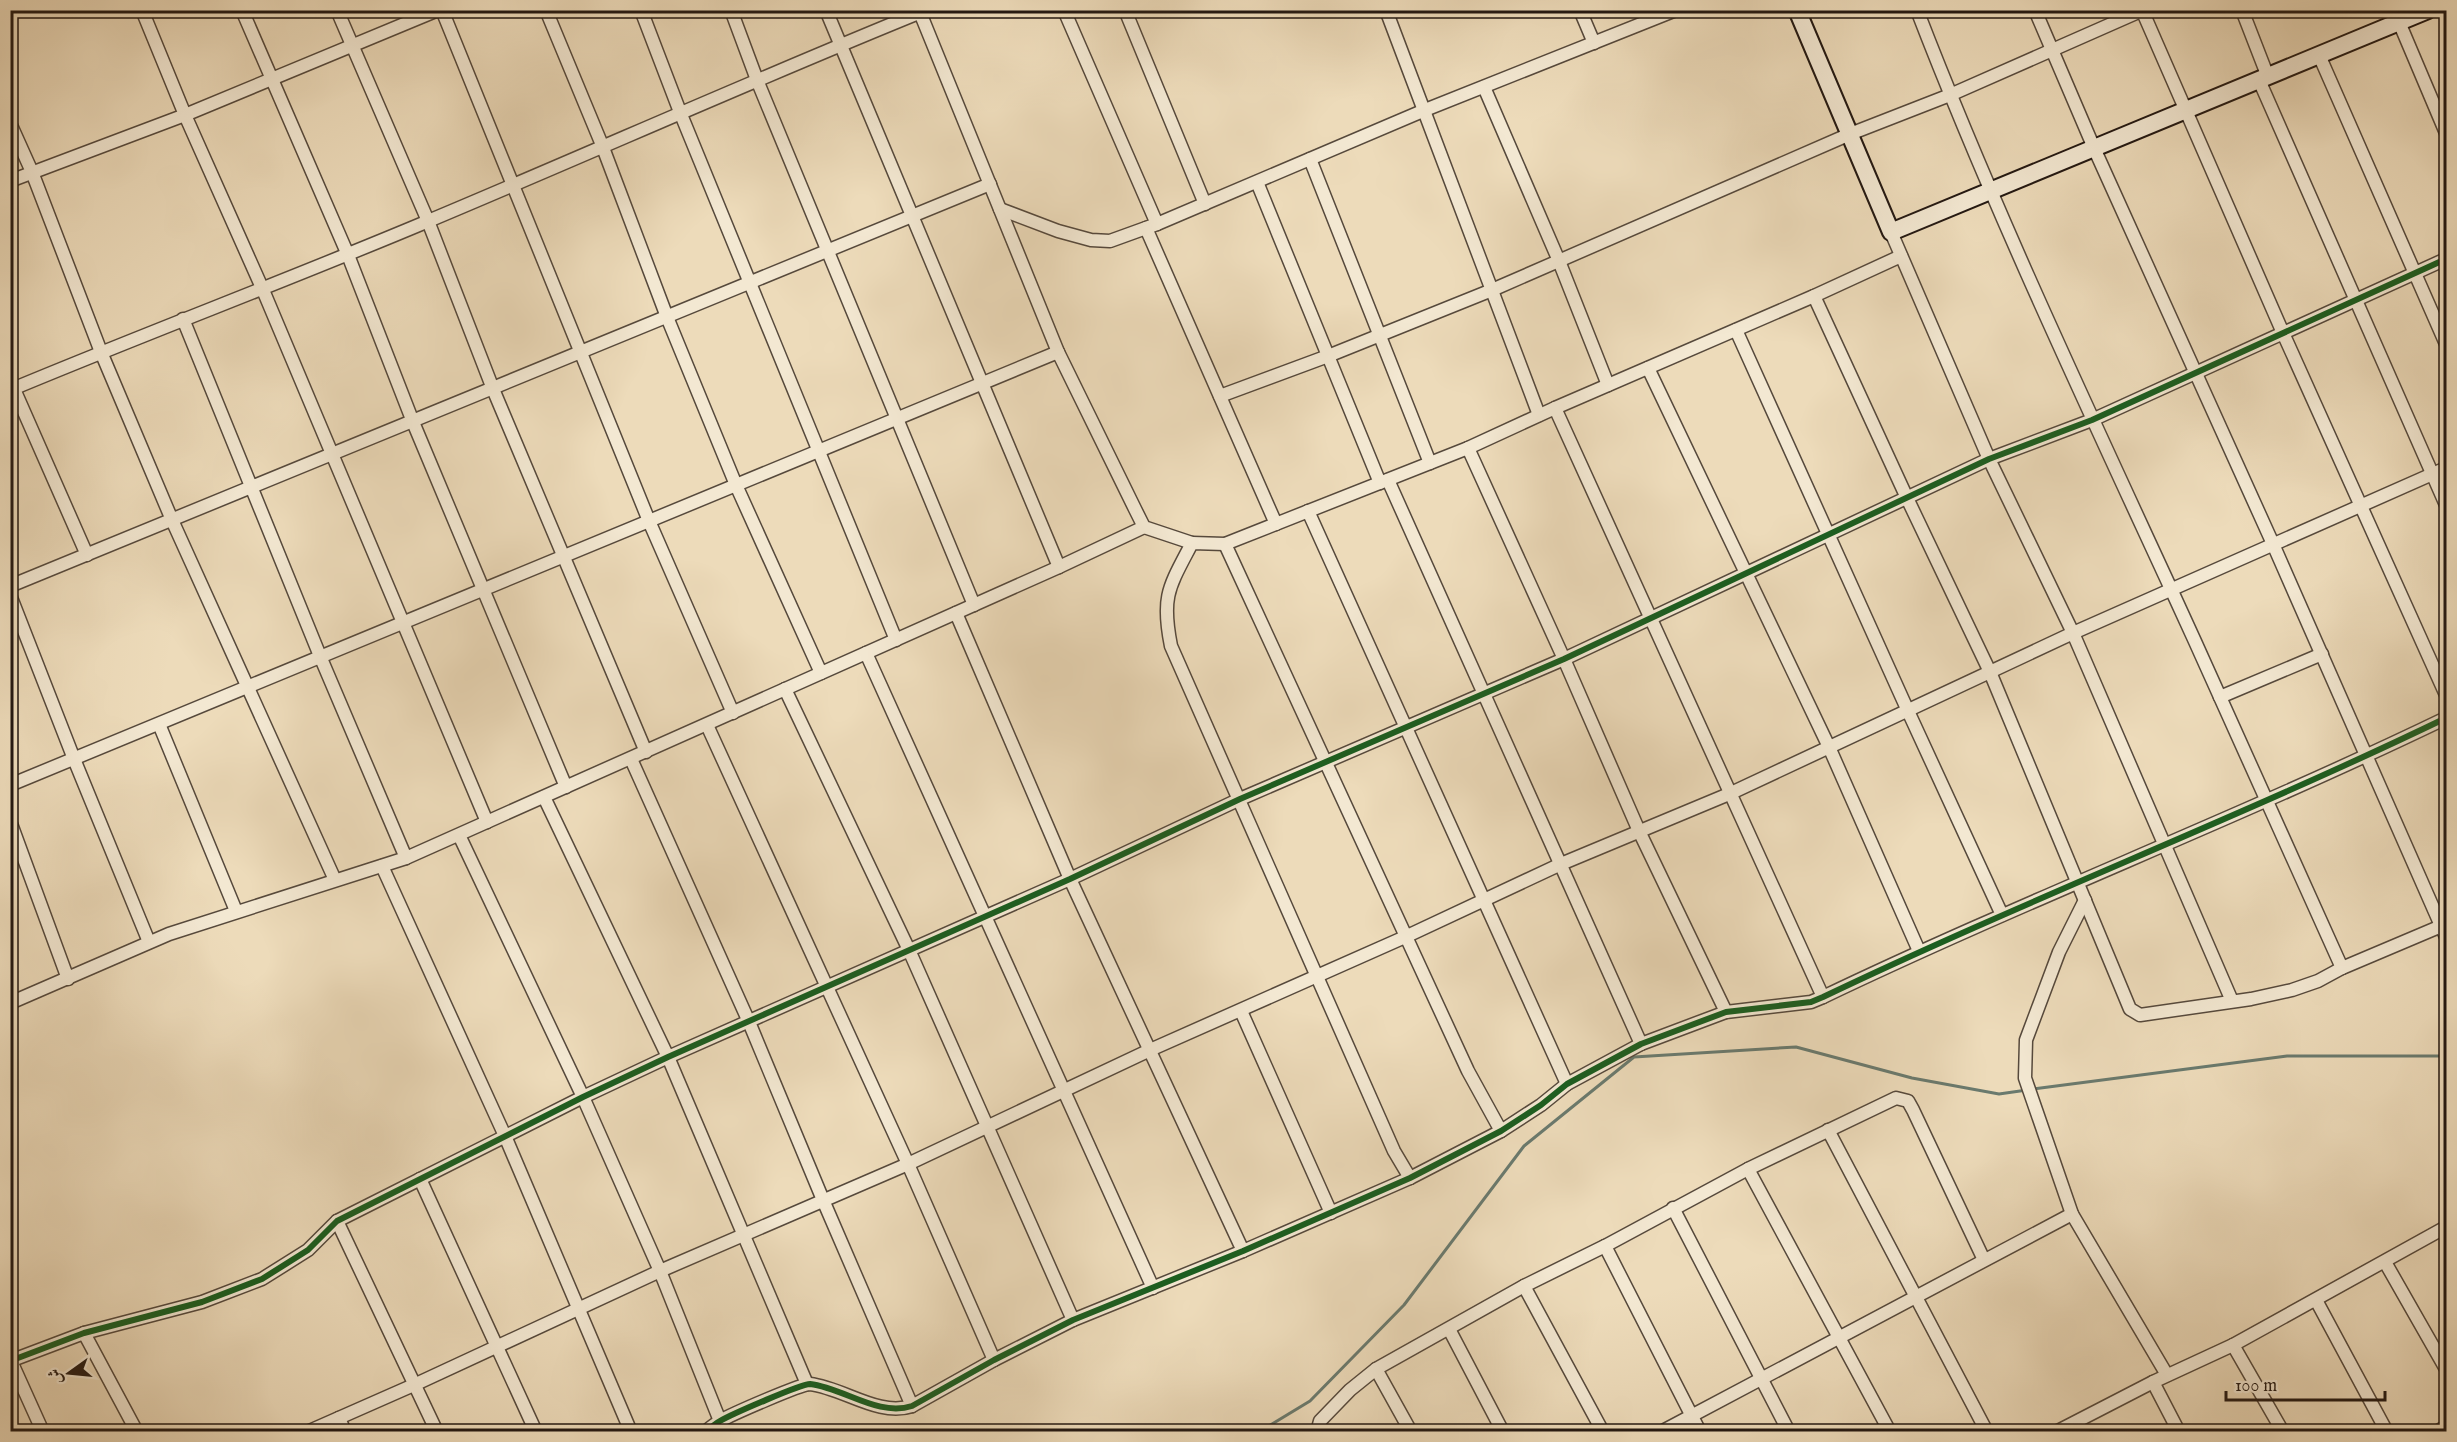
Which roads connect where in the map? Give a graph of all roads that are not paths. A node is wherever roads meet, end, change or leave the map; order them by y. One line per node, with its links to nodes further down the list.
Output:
1 (142, 10): 36 (street)
2 (242, 10): 29 (street)
3 (337, 10): 25 (street)
4 (438, 10): 25 (street)
5 (442, 10): 46 (street)
6 (546, 10): 40 (street)
7 (641, 10): 35 (street)
8 (731, 10): 30 (street)
9 (826, 10): 24 (street)
10 (1064, 10): 53 (street)
11 (1125, 10): 49 (street)
12 (1386, 10): 33 (street)
13 (1580, 10): 23 (street)
14 (1676, 10): 23 (street)
15 (1797, 10): 39 (street)
16 (1917, 10): 32 (street)
17 (2035, 10): 26 (street)
18 (2242, 10): 28 (street)
19 (2428, 10): 22 (street)
20 (922, 11): 24 (street); 47 (street)
21 (2142, 11): 26 (street); 34 (street)
22 (2399, 22): 27 (street); 38 (street)
23 (1594, 43): 31 (street)
24 (840, 46): 30 (street); 51 (street)
25 (352, 48): 29 (street); 52 (street)
26 (2052, 50): 32 (street); 41 (street)
27 (2319, 56): 28 (street); 60 (street)
28 (2263, 78): 34 (street); 65 (street)
29 (273, 79): 36 (street); 56 (street)
30 (757, 80): 35 (street); 55 (street)
31 (1484, 87): 33 (street); 59 (street)
32 (1950, 95): 39 (street); 48 (street)
33 (1425, 110): 42 (street); 63 (street)
34 (2185, 110): 41 (street); 69 (street)
35 (680, 112): 40 (street); 61 (street)
36 (185, 115): 43 (street); 62 (street)
37 (10, 123): 43 (street)
38 (2446, 133)
39 (1850, 134): 54 (street); 59 (street)
40 (602, 145): 46 (street); 66 (street)
41 (2094, 148): 48 (street); 77 (street)
42 (1310, 159): 45 (street); 70 (street)
43 (32, 172): 44 (street); 72 (street)
44 (10, 181)
45 (1257, 182): 49 (street); 75 (street)
46 (514, 183): 52 (street); 74 (street)
47 (990, 184): 50 (street); 51 (street)
48 (1990, 190): 54 (street); 86 (street)
49 (1205, 204): 53 (street)
50 (1000, 209): 53 (street); 73 (street)
51 (911, 216): 55 (street); 78 (street)
52 (428, 221): 56 (street); 81 (street)
53 (1152, 226): 82 (street)
54 (1891, 232): 57 (street)
55 (827, 251): 61 (street); 85 (street)
56 (348, 255): 62 (street); 87 (street)
57 (1901, 256): 64 (street); 91 (street)
58 (2446, 259): 60 (street)
59 (1559, 261): 63 (street); 79 (street)
60 (2415, 273): 65 (street); 71 (street)
61 (750, 283): 66 (street); 89 (street)
62 (263, 290): 67 (street); 90 (street)
63 (1492, 290): 70 (street); 84 (street)
64 (1814, 296): 68 (street); 98 (street)
65 (2355, 300): 69 (street); 94 (street)
66 (667, 317): 74 (street); 96 (street)
67 (183, 319): 72 (street); 97 (street)
68 (1736, 330): 76 (street); 106 (street)
69 (2283, 333): 77 (street); 100 (street)
70 (1379, 335): 75 (street); 92 (street)
71 (2446, 344)
72 (101, 352): 80 (street); 102 (street)
73 (1058, 352): 78 (street); 105 (street)
74 (580, 354): 81 (street); 103 (street)
75 (1328, 356): 82 (street); 95 (street)
76 (1648, 368): 79 (street); 113 (street)
77 (2196, 372): 86 (street); 109 (street)
78 (981, 384): 85 (street); 112 (street)
79 (1608, 385): 83 (street)
80 (12, 386): 110 (street)
81 (493, 389): 87 (street); 111 (street)
82 (1220, 396): 104 (street)
83 (1555, 408): 84 (street); 120 (street)
84 (1539, 415): 88 (street)
85 (896, 419): 89 (street); 118 (street)
86 (2092, 420): 91 (street); 116 (street)
87 (413, 422): 90 (street); 115 (street)
88 (1468, 448): 92 (street); 127 (street)
89 (819, 450): 96 (street); 123 (street)
90 (332, 456): 97 (street); 121 (street)
91 (1989, 459): 98 (street); 122 (street)
92 (1430, 463): 95 (street)
93 (2446, 468): 94 (street)
94 (2433, 474): 99 (street); 100 (street)
95 (1384, 481): 101 (street); 132 (street)
96 (736, 484): 103 (street); 129 (street)
97 (251, 486): 102 (street); 126 (street)
98 (1907, 498): 106 (street); 128 (street)
99 (2446, 505)
100 (2361, 506): 109 (street); 133 (street)
101 (1308, 512): 104 (street); 140 (street)
102 (172, 520): 110 (street); 130 (street)
103 (649, 521): 111 (street); 136 (street)
104 (1276, 524): 108 (street)
105 (1144, 527): 107 (street); 112 (street)
106 (1828, 535): 113 (street); 135 (street)
107 (1192, 543): 108 (street); 151 (street)
108 (1225, 544): 146 (street)
109 (2273, 544): 116 (street); 125 (street)
110 (87, 555): 114 (street)
111 (562, 556): 115 (street); 142 (street)
112 (1059, 567): 118 (street)
113 (1746, 574): 120 (street); 141 (street)
114 (10, 586)
115 (482, 589): 121 (street); 148 (street)
116 (2171, 589): 122 (street); 134 (street)
117 (10, 595): 144 (street)
118 (974, 605): 119 (street)
119 (956, 613): 123 (street); 161 (street)
120 (1652, 618): 127 (street); 149 (street)
121 (401, 622): 126 (street); 154 (street)
122 (2073, 633): 128 (street); 157 (street)
123 (896, 640): 124 (street)
124 (866, 653): 129 (street); 168 (street)
125 (2322, 654): 134 (street); 143 (street)
126 (320, 656): 130 (street); 158 (street)
127 (1564, 659): 132 (street); 155 (street)
128 (1990, 672): 135 (street); 163 (street)
129 (821, 673): 131 (street)
130 (248, 686): 138 (street); 162 (street)
131 (785, 689): 136 (street); 172 (street)
132 (1484, 693): 140 (street); 159 (street)
133 (2446, 695)
134 (2220, 697): 152 (street)
135 (1908, 711): 141 (street); 167 (street)
136 (733, 713): 139 (street)
137 (2446, 718): 143 (street)
138 (159, 724): 144 (street); 166 (street)
139 (707, 725): 142 (street); 177 (street)
140 (1404, 727): 146 (street); 164 (street)
141 (1829, 747): 149 (street); 173 (street)
142 (646, 752): 145 (street)
143 (2367, 756): 152 (street); 169 (street)
144 (74, 759): 147 (street); 171 (street)
145 (631, 759): 148 (street); 183 (street)
146 (1326, 761): 151 (street); 170 (street)
147 (10, 785)
148 (566, 787): 150 (street)
149 (1729, 794): 155 (street); 178 (street)
150 (544, 797): 154 (street); 186 (street)
151 (1240, 799): 161 (street); 175 (street)
152 (2266, 800): 157 (street); 174 (street)
153 (10, 821): 176 (street)
154 (487, 822): 156 (street)
155 (1639, 831): 159 (street); 182 (street)
156 (459, 835): 158 (street); 189 (street)
157 (2163, 845): 163 (street); 179 (street)
158 (406, 858): 160 (street)
159 (1561, 864): 164 (street); 184 (street)
160 (382, 866): 162 (street); 193 (street)
161 (1070, 879): 168 (street); 185 (street)
162 (335, 880): 166 (street)
163 (2078, 882): 165 (street); 167 (street)
164 (1484, 900): 170 (street); 187 (street)
165 (2085, 900): 179 (street); 201 (street)
166 (236, 911): 171 (street)
167 (2002, 915): 173 (street)
168 (984, 916): 172 (street); 188 (street)
169 (2445, 929): 174 (street)
170 (1405, 937): 175 (street); 192 (street)
171 (149, 942): 176 (street)
172 (909, 950): 177 (street); 190 (street)
173 (1919, 951): 178 (street)
174 (2342, 968): 179 (street)
175 (1318, 975): 181 (street); 196 (street)
176 (68, 979): 180 (street)
177 (826, 987): 183 (street); 194 (street)
178 (1823, 997): 182 (street)
179 (2232, 1001)
180 (10, 1003)
181 (1241, 1011): 185 (street); 200 (street)
182 (1726, 1012): 184 (street)
183 (749, 1022): 186 (street); 198 (street)
184 (1641, 1044): 187 (street)
185 (1150, 1050): 188 (street); 206 (street)
186 (668, 1057): 189 (street); 204 (street)
187 (1567, 1084): 192 (street)
188 (1063, 1090): 190 (street); 211 (street)
189 (583, 1097): 193 (street); 209 (street)
190 (987, 1126): 194 (street); 215 (street)
191 (1828, 1130): 195 (street); 207 (street); 212 (street)
192 (1501, 1131): 196 (street)
193 (505, 1136): 197 (street); 214 (street)
194 (908, 1164): 198 (street); 221 (street)
195 (1748, 1169): 199 (street); 218 (street)
196 (1410, 1178): 200 (street)
197 (420, 1179): 202 (street); 220 (street)
198 (823, 1200): 204 (street); 230 (street)
199 (1673, 1208): 205 (street); 226 (street)
200 (1331, 1213): 206 (street)
201 (2072, 1214): 207 (street); 225 (street)
202 (336, 1221): 217 (street); 228 (street)
203 (2446, 1227): 208 (street)
204 (743, 1236): 209 (street); 229 (street)
205 (1605, 1246): 210 (street); 231 (street)
206 (1243, 1251): 211 (street)
207 (1984, 1260): 212 (street)
208 (2385, 1262): 213 (street); 224 (street)
209 (660, 1271): 214 (street); 233 (street)
210 (1524, 1287): 216 (street); 247 (street)
211 (1153, 1288): 215 (street)
212 (1917, 1296): 218 (street); 252 (street)
213 (2316, 1300): 219 (street); 256 (street)
214 (578, 1308): 220 (street); 242 (street)
215 (1073, 1320): 221 (street)
216 (1449, 1329): 223 (street); 246 (street)
217 (84, 1333): 222 (street); 237 (street)
218 (1839, 1337): 226 (street); 251 (street)
219 (2234, 1346): 225 (street); 255 (street)
220 (497, 1347): 228 (street); 241 (street)
221 (994, 1360): 230 (street)
222 (11, 1361): 236 (street)
223 (1376, 1369): 244 (street); 245 (street)
224 (2446, 1369)
225 (2167, 1376): 227 (street)
226 (1761, 1378): 231 (street); 250 (street)
227 (2153, 1382): 234 (street); 254 (street)
228 (416, 1384): 232 (street); 240 (street)
229 (807, 1384): 230 (street); 233 (street)
230 (912, 1406)
231 (1691, 1416): 248 (street); 249 (street)
232 (339, 1418): 238 (street); 239 (street)
233 (720, 1420): 243 (street)
234 (2079, 1426): 253 (street)
235 (2446, 1426): 257 (street)
236 (43, 1431)
237 (137, 1431)
238 (307, 1431)
239 (345, 1431)
240 (437, 1431)
241 (536, 1431)
242 (632, 1431)
243 (705, 1431)
244 (1317, 1431)
245 (1411, 1431)
246 (1503, 1431)
247 (1603, 1431)
248 (1661, 1431)
249 (1700, 1431)
250 (1789, 1431)
251 (1890, 1431)
252 (1987, 1431)
253 (2056, 1431)
254 (2179, 1431)
255 (2283, 1431)
256 (2387, 1431)
257 (2437, 1431)

